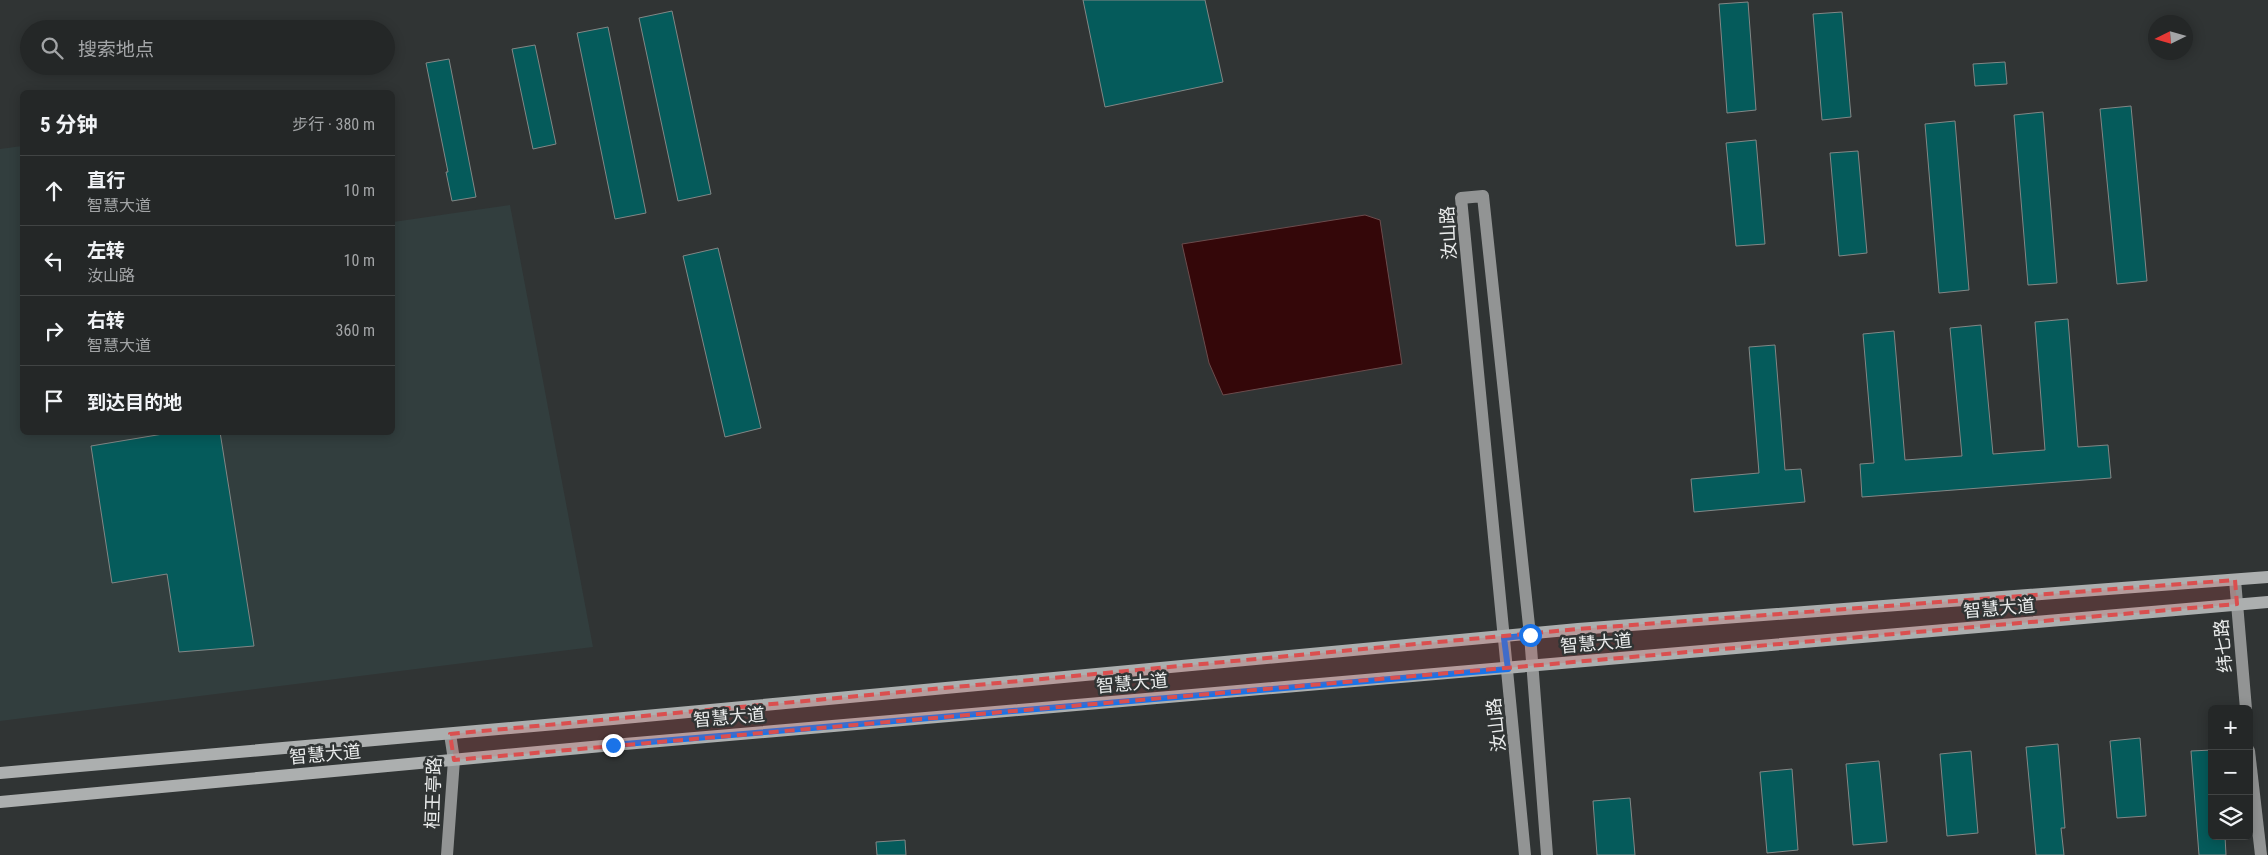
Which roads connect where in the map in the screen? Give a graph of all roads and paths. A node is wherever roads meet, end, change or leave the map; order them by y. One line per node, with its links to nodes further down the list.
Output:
1 (2268, 577): 2 (main road, 智慧大道)
2 (2234, 580): 4 (street, 纬七路); 5 (main road, 智慧大道)
3 (2268, 602): 4 (main road, 智慧大道)
4 (2237, 604): 7 (main road, 智慧大道); 9 (street, 纬七路)
5 (1530, 635): 6 (main road, 智慧大道); 6 (street, 汝山路); 7 (street, 汝山路)
6 (1504, 638): 8 (street, 汝山路); 10 (main road, 智慧大道)
7 (1533, 667): 8 (main road, 智慧大道); 17 (street, 汝山路)
8 (1508, 669): 11 (main road, 智慧大道); 16 (street, 汝山路)
9 (2246, 705)
10 (450, 734): 11 (street, 桓王亭路); 12 (main road, 智慧大道)
11 (454, 760): 14 (main road, 智慧大道); 15 (street, 桓王亭路)
12 (0, 773)
13 (2253, 786): 18 (street)
14 (0, 802)
15 (447, 855)
16 (1525, 855)
17 (1547, 855)
18 (2261, 855)

